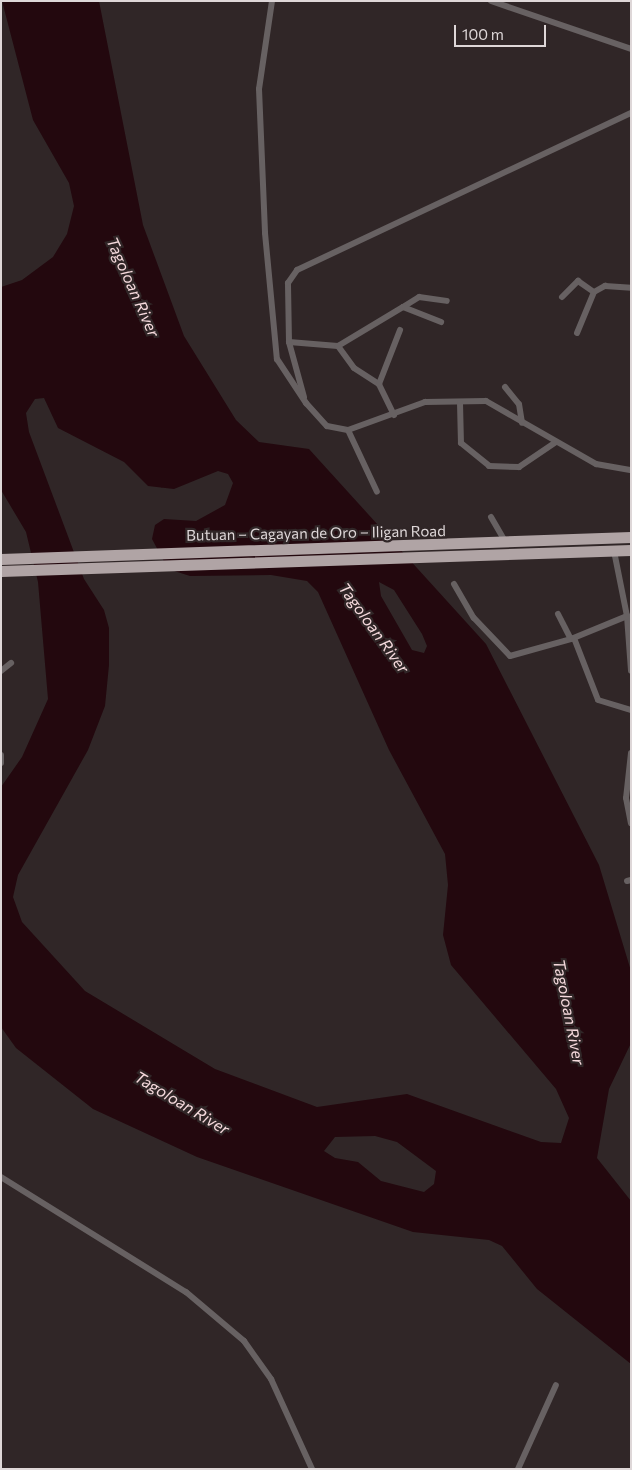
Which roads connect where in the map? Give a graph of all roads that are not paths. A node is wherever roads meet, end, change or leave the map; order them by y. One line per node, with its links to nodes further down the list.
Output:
1 (272, 1): 17 (street)
2 (491, 1): 3 (street)
3 (631, 49)
4 (631, 113): 13 (street)
5 (631, 288): 6 (street)
6 (594, 292): 7 (street); 12 (street)
7 (562, 297)
8 (447, 301): 9 (street)
9 (403, 307): 10 (street); 14 (street)
10 (440, 322)
11 (400, 330): 15 (street)
12 (577, 333)
13 (289, 342): 14 (street); 17 (street)
14 (338, 346): 15 (street)
15 (379, 384): 19 (street)
16 (505, 387): 20 (street)
17 (306, 403): 21 (street)
18 (460, 403): 19 (street); 20 (street); 22 (street)
19 (394, 415): 21 (street)
20 (522, 423): 22 (street)
21 (348, 430): 24 (street)
22 (556, 442): 23 (street)
23 (631, 470)
24 (377, 492)
25 (491, 517): 27 (street)
26 (631, 537): 27 (highway, Butuan – Cagayan de Oro – Iligan Road)
27 (505, 541): 30 (highway, Butuan – Cagayan de Oro – Iligan Road)
28 (631, 550): 29 (highway, Butuan – Cagayan de Oro – Iligan Road)
29 (614, 551): 31 (highway, Butuan – Cagayan de Oro – Iligan Road); 34 (street)
30 (1, 559)
31 (1, 571)
32 (454, 584): 35 (street)
33 (558, 614): 35 (street)
34 (627, 616): 35 (street); 36 (street)
35 (572, 638): 40 (street)
36 (630, 649): 39 (street)
37 (11, 664): 38 (street)
38 (1, 671)
39 (631, 671)
40 (631, 710)
41 (631, 753): 42 (street)
42 (631, 824)
43 (1, 1177): 45 (street)
44 (556, 1385): 46 (street)
45 (312, 1469)
46 (518, 1469)

